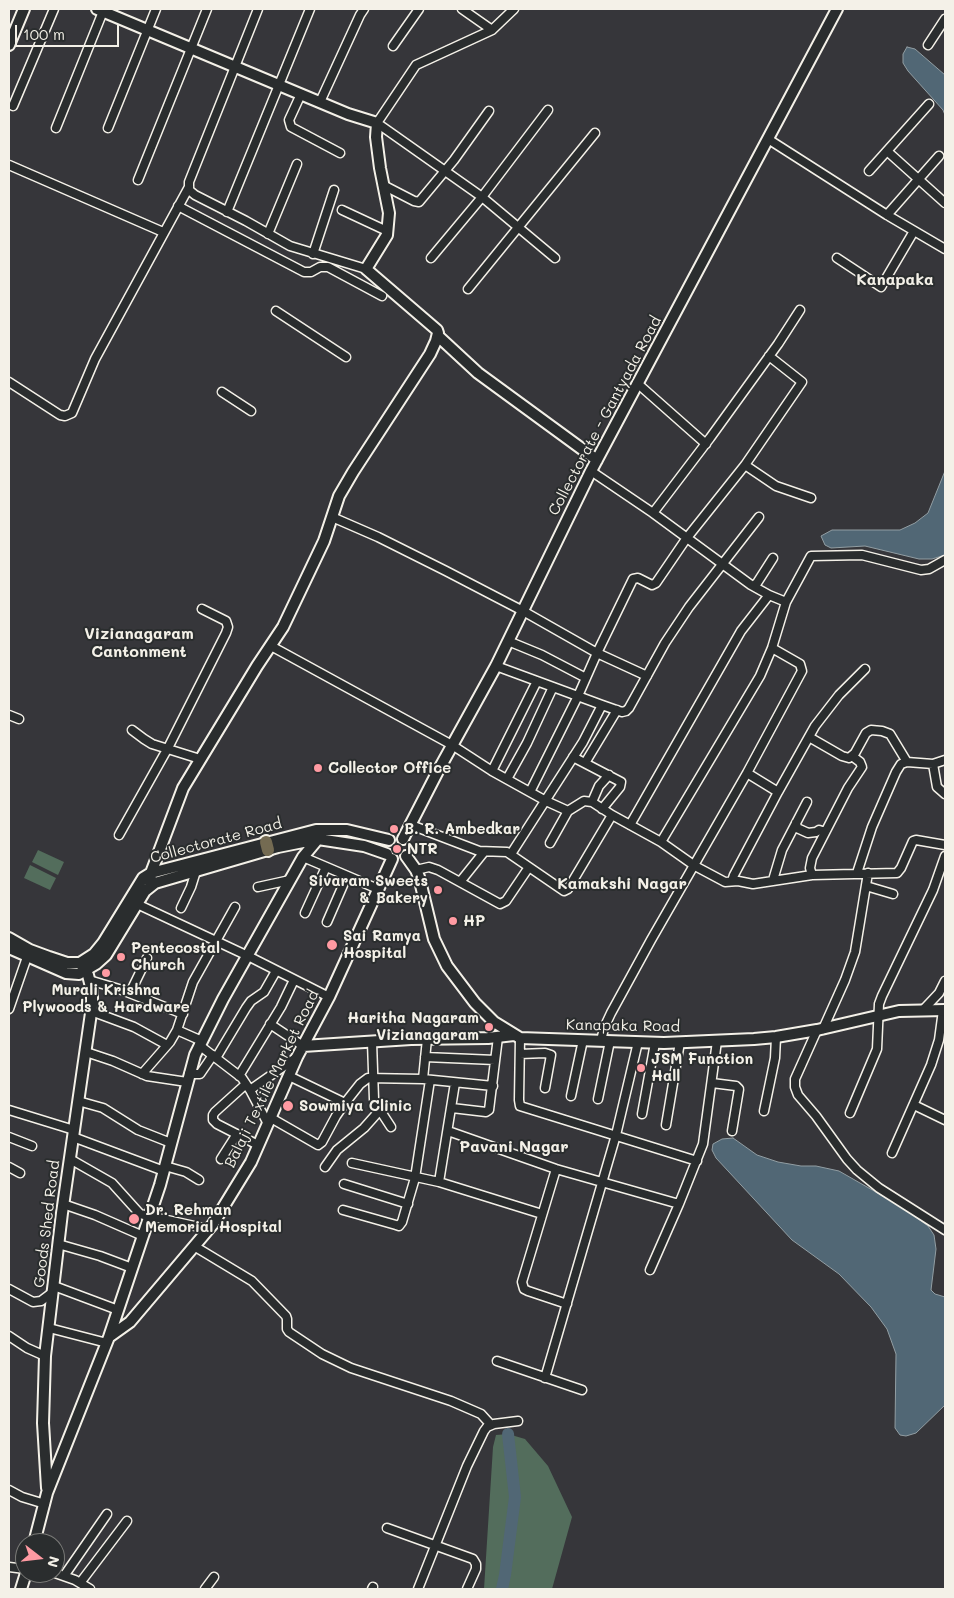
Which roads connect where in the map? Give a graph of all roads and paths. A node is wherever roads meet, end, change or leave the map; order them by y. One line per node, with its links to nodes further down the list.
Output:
1 (24, 9): 16 (street)
2 (54, 9): 25 (street)
3 (156, 9): 14 (street)
4 (207, 9): 19 (street)
5 (258, 9): 20 (street)
6 (310, 9): 21 (street)
7 (364, 9): 23 (street)
8 (419, 9): 18 (street)
9 (514, 9): 15 (street)
10 (838, 9): 32 (street, Collectorate - Gantyada Road)
11 (102, 10): 14 (street); 29 (street)
12 (467, 10): 15 (street)
13 (945, 18): 17 (street)
14 (148, 30): 19 (street); 30 (street)
15 (492, 30): 28 (street)
16 (9, 45)
17 (928, 45)
18 (393, 46)
19 (191, 48): 20 (street); 41 (street)
20 (235, 67): 21 (street); 43 (street)
21 (278, 85): 22 (street); 49 (street)
22 (301, 94): 23 (street); 34 (street)
23 (320, 102): 28 (street)
24 (928, 104): 33 (street)
25 (13, 106)
26 (548, 110): 45 (street)
27 (489, 111): 38 (street)
28 (377, 123): 38 (street); 42 (street)
29 (56, 128)
30 (108, 128)
31 (595, 132): 51 (street)
32 (768, 139): 50 (street); 70 (street, Collectorate - Gantyada Road)
33 (887, 151): 39 (street); 40 (street)
34 (340, 153)
35 (939, 156): 40 (street)
36 (297, 164): 55 (street)
37 (9, 165): 54 (street)
38 (445, 171): 42 (street); 45 (street)
39 (869, 171)
40 (919, 179): 46 (street); 50 (street)
41 (138, 180)
42 (384, 185): 52 (street)
43 (189, 187): 47 (street); 49 (street)
44 (334, 190): 57 (street)
45 (482, 197): 51 (street); 58 (street)
46 (945, 203)
47 (178, 206): 54 (street); 63 (street)
48 (342, 210): 52 (street)
49 (228, 212): 55 (street)
50 (887, 215): 53 (street)
51 (518, 227): 59 (street); 62 (street)
52 (387, 231): 61 (street)
53 (914, 231): 56 (street); 60 (street)
54 (163, 232): 69 (street)
55 (268, 234): 57 (street)
56 (945, 250)
57 (313, 254): 61 (street)
58 (431, 258)
59 (555, 258)
60 (837, 258)
61 (366, 270): 66 (street)
62 (468, 289)
63 (382, 296)
64 (276, 310): 68 (street)
65 (800, 310): 67 (street)
66 (438, 336): 74 (street); 79 (street)
67 (769, 356): 73 (street); 75 (street)
68 (346, 357)
69 (9, 382)
70 (638, 384): 73 (street); 74 (street, Collectorate - Gantyada Road)
71 (222, 392): 72 (street)
72 (251, 411)
73 (706, 444): 78 (street)
74 (597, 460): 76 (street, Collectorate - Gantyada Road)
75 (744, 465): 77 (street); 81 (street)
76 (591, 471): 78 (street); 89 (street, Collectorate - Gantyada Road)
77 (811, 498)
78 (653, 513): 81 (street)
79 (332, 517): 89 (street); 91 (street)
80 (759, 517): 84 (street)
81 (686, 539): 84 (street); 93 (street)
82 (773, 558): 85 (street)
83 (945, 560): 87 (street)
84 (722, 563): 85 (street); 96 (street)
85 (753, 586): 86 (street)
86 (769, 595): 87 (street); 131 (street)
87 (786, 602): 92 (street)
88 (202, 610): 108 (street)
89 (523, 611): 90 (street, Collectorate - Gantyada Road); 93 (street)
90 (508, 641): 94 (street, Collectorate - Gantyada Road); 97 (street)
91 (271, 646): 107 (street); 111 (street)
92 (772, 648): 117 (street); 138 (street)
93 (597, 652): 96 (street); 97 (street)
94 (496, 666): 98 (street); 107 (street, Collectorate - Gantyada Road)
95 (865, 669): 106 (street)
96 (647, 676): 102 (street)
97 (586, 678): 100 (street)
98 (537, 681): 99 (street); 116 (street)
99 (553, 687): 100 (street); 119 (street)
100 (578, 696): 101 (street); 120 (street)
101 (602, 705): 102 (street); 110 (street)
102 (616, 710): 114 (street)
103 (9, 715): 104 (street)
104 (19, 719)
105 (132, 730): 108 (street)
106 (809, 737): 109 (street); 121 (street)
107 (452, 745): 116 (street); 130 (street, Collectorate - Gantyada Road)
108 (167, 749): 111 (street); 134 (street)
109 (852, 756): 113 (street); 132 (street)
110 (573, 757): 114 (street); 123 (street)
111 (200, 759): 154 (street)
112 (945, 760): 115 (street)
113 (907, 762): 115 (street); 155 (street)
114 (585, 763): 118 (street)
115 (933, 764): 122 (street)
116 (492, 771): 119 (street)
117 (747, 773): 121 (street); 149 (street)
118 (609, 775): 124 (street); 126 (street)
119 (507, 779): 120 (street)
120 (530, 792): 123 (street)
121 (778, 792): 162 (street)
122 (945, 794)
123 (546, 801): 127 (street); 144 (street)
124 (592, 802): 126 (street); 127 (street)
125 (806, 802): 129 (street)
126 (602, 809): 128 (street)
127 (568, 811): 139 (street)
128 (612, 815): 131 (street); 151 (street)
129 (796, 823): 132 (street); 160 (street)
130 (410, 825): 136 (street, Collectorate - Gantyada Road); 143 (street)
131 (630, 825): 138 (street)
132 (825, 832): 157 (street)
133 (365, 834): 137 (street, Collectorate Road); 141 (street, Collectorate Road); 142 (street)
134 (120, 835)
135 (318, 839): 141 (street, Collectorate Road); 142 (street, Collectorate Road); 148 (street, Goods Shed Road)
136 (404, 839): 137 (street, Collectorate Road); 146 (street)
137 (389, 840): 145 (street)
138 (661, 842): 149 (street)
139 (550, 843)
140 (945, 845): 156 (street)
141 (267, 846): 153 (street, Collectorate Road); 154 (street, Collectorate Road)
142 (364, 846): 145 (street, Collectorate Road)
143 (484, 852): 144 (street); 161 (street)
144 (511, 854): 151 (street)
145 (390, 856): 146 (street); 166 (street, Balaji Textile Market Road)
146 (406, 856): 152 (street)
147 (945, 856): 190 (street)
148 (303, 858): 150 (street); 159 (street, Goods Shed Road)
149 (695, 866): 162 (street); 199 (street)
150 (326, 867): 158 (street); 171 (street)
151 (529, 867): 161 (street)
152 (416, 870): 161 (street); 196 (street)
153 (196, 871): 164 (street, Collectorate Road); 170 (street)
154 (151, 873): 164 (street); 180 (street, Collectorate Road)
155 (857, 873): 156 (street); 157 (street)
156 (868, 873): 163 (street)
157 (812, 875): 160 (street)
158 (347, 876): 166 (street); 172 (street)
159 (290, 880): 165 (street); 176 (street, Goods Shed Road)
160 (774, 880): 162 (street)
161 (460, 882)
162 (732, 882)
163 (866, 886): 167 (street); 192 (street)
164 (150, 887): 168 (street, Collectorate Road)
165 (258, 887)
166 (378, 889): 184 (street, Balaji Textile Market Road)
167 (893, 894)
168 (137, 904): 174 (street); 180 (street, Collectorate Road)
169 (235, 907): 174 (street)
170 (181, 908)
171 (305, 913)
172 (327, 922)
173 (9, 938): 180 (street)
174 (216, 941): 176 (street); 189 (street)
175 (9, 948): 177 (street)
176 (248, 956): 179 (street); 204 (street, Goods Shed Road)
177 (27, 957): 180 (street); 185 (street)
178 (147, 958): 183 (street)
179 (276, 970): 181 (street); 210 (street)
180 (85, 971): 183 (street); 188 (street, Goods Shed Road)
181 (294, 980): 184 (street); 191 (street)
182 (945, 980): 186 (street)
183 (130, 993): 189 (street)
184 (329, 997): 207 (street, Balaji Textile Market Road)
185 (9, 1009)
186 (923, 1010): 187 (street, Kanapaka Road); 190 (street, Kanapaka Road)
187 (944, 1010): 229 (street)
188 (92, 1011): 206 (street); 208 (street, Goods Shed Road)
189 (183, 1014): 193 (street)
190 (878, 1016): 192 (street, Kanapaka Road); 234 (street)
191 (270, 1024): 207 (street); 215 (street)
192 (820, 1029): 195 (street, Kanapaka Road); 271 (street)
193 (177, 1030): 204 (street); 206 (street)
194 (498, 1037): 196 (street, Kanapaka Road); 197 (street, Kanapaka Road); 213 (street)
195 (776, 1037): 200 (street, Kanapaka Road); 233 (street)
196 (524, 1038): 198 (street, Kanapaka Road); 209 (street)
197 (427, 1039): 201 (street, Kanapaka Road); 212 (street)
198 (583, 1040): 199 (street, Kanapaka Road); 225 (street)
199 (605, 1041): 202 (street, Kanapaka Road); 226 (street)
200 (717, 1041): 203 (street, Kanapaka Road); 221 (street)
201 (372, 1042): 207 (street, Kanapaka Road); 217 (street)
202 (638, 1042): 205 (street, Kanapaka Road); 244 (street)
203 (680, 1042): 205 (street, Kanapaka Road); 238 (street)
204 (200, 1043): 210 (street); 218 (street, Goods Shed Road)
205 (655, 1043): 235 (street)
206 (167, 1045): 214 (street)
207 (303, 1046): 211 (street, Balaji Textile Market Road)
208 (86, 1052): 214 (street); 227 (street, Goods Shed Road)
209 (520, 1054): 224 (street); 244 (street)
210 (215, 1056): 215 (street); 218 (street)
211 (297, 1057): 216 (street, Balaji Textile Market Road); 223 (street)
212 (425, 1057): 213 (street); 219 (street)
213 (495, 1060): 222 (street)
214 (142, 1074): 218 (street)
215 (239, 1076): 223 (street)
216 (289, 1076): 228 (street); 237 (street, Balaji Textile Market Road)
217 (373, 1077): 219 (street); 228 (street); 232 (street)
218 (188, 1078): 246 (street, Goods Shed Road)
219 (426, 1079): 220 (street); 259 (street)
220 (455, 1083): 222 (street); 230 (street)
221 (712, 1083): 241 (street); 252 (street)
222 (492, 1086): 230 (street)
223 (248, 1087): 237 (street); 243 (street)
224 (545, 1088)
225 (571, 1096)
226 (598, 1099)
227 (78, 1101): 242 (street, Goods Shed Road); 246 (street)
228 (345, 1103): 237 (street)
229 (914, 1105): 236 (street); 249 (street)
230 (452, 1108): 240 (street)
231 (9, 1110): 242 (street)
232 (380, 1110): 239 (street); 255 (street)
233 (764, 1111)
234 (850, 1113)
235 (642, 1114)
236 (945, 1120)
237 (269, 1121): 247 (street, Balaji Textile Market Road)
238 (666, 1125)
239 (391, 1127)
240 (448, 1131): 257 (street); 261 (street)
241 (732, 1131)
242 (74, 1134): 250 (street, Goods Shed Road); 256 (street)
243 (238, 1134): 247 (street); 251 (street)
244 (616, 1135): 252 (street); 262 (street)
245 (9, 1137): 248 (street)
246 (171, 1143): 256 (street, Goods Shed Road)
247 (258, 1145): 270 (street, Balaji Textile Market Road)
248 (32, 1146)
249 (892, 1153)
250 (70, 1159): 264 (street, Goods Shed Road); 269 (street)
251 (221, 1159)
252 (697, 1161): 266 (street)
253 (352, 1163): 259 (street)
254 (9, 1167): 258 (street)
255 (325, 1167)
256 (164, 1168): 260 (street); 269 (street, Goods Shed Road)
257 (556, 1169): 262 (street); 268 (street)
258 (20, 1173)
259 (415, 1178): 261 (street); 265 (street)
260 (199, 1180)
261 (439, 1182): 268 (street)
262 (601, 1182): 266 (street); 279 (street)
263 (344, 1184): 265 (street)
264 (64, 1204): 272 (street); 273 (street, Goods Shed Road)
265 (408, 1204): 267 (street)
266 (679, 1204): 276 (street)
267 (343, 1210)
268 (542, 1214): 279 (street)
269 (149, 1216): 270 (street); 272 (street, Goods Shed Road)
270 (208, 1230): 274 (street, Balaji Textile Market Road)
271 (945, 1230)
272 (143, 1236): 275 (street, Goods Shed Road)
273 (58, 1244): 275 (street); 277 (street, Goods Shed Road)
274 (194, 1246): 283 (street, Balaji Textile Market Road); 289 (street)
275 (132, 1268): 280 (street, Goods Shed Road)
276 (650, 1270)
277 (53, 1289): 278 (street); 280 (street); 281 (street, Goods Shed Road)
278 (9, 1290)
279 (566, 1304): 286 (street)
280 (118, 1310): 283 (street, Goods Shed Road)
281 (49, 1328): 283 (street); 284 (street, Goods Shed Road)
282 (9, 1336): 284 (street)
283 (108, 1340): 291 (street, Goods Shed Road)
284 (45, 1356): 291 (street, Goods Shed Road)
285 (497, 1361): 286 (street)
286 (545, 1378): 287 (street)
287 (582, 1390)
288 (518, 1420): 289 (street)
289 (491, 1425): 299 (street)
290 (9, 1490): 292 (street)
291 (48, 1493): 294 (street, Goods Shed Road)
292 (22, 1497): 293 (street); 294 (street)
293 (9, 1498)
294 (45, 1504): 298 (street, Goods Shed Road)
295 (107, 1514): 300 (street)
296 (127, 1521): 303 (street)
297 (387, 1528): 299 (street)
298 (37, 1533)
299 (435, 1544): 306 (street); 307 (street)
300 (65, 1575)
301 (65, 1576): 303 (street)
302 (214, 1577): 305 (street)
303 (80, 1583): 304 (street)
304 (90, 1589)
305 (205, 1589)
306 (418, 1589)
307 (467, 1589)

